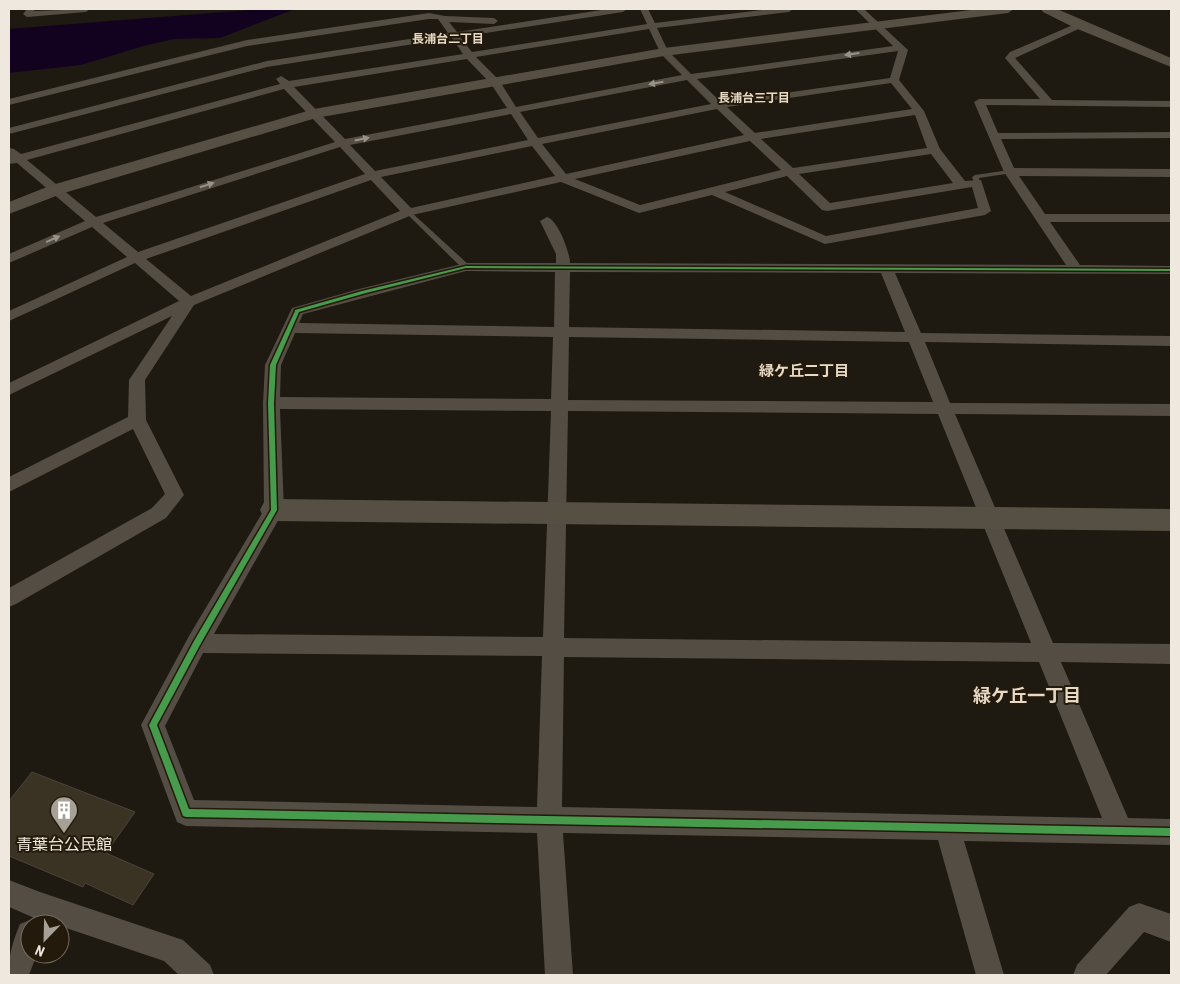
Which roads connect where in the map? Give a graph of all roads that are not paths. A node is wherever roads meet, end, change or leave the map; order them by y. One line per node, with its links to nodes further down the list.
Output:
1 (30, 9): 2 (street)
2 (86, 9)
3 (624, 9): 11 (street)
4 (644, 9): 13 (street)
5 (789, 9): 13 (street)
6 (859, 9): 14 (street)
7 (1002, 9): 14 (street)
8 (1047, 9): 12 (street)
9 (1060, 9): 20 (street)
10 (443, 19): 11 (street); 15 (street); 18 (street)
11 (536, 23): 15 (street)
12 (1080, 25): 21 (street); 27 (street)
13 (652, 26): 17 (street); 19 (street)
14 (875, 26): 16 (street); 17 (street)
15 (456, 36): 18 (street); 19 (street)
16 (900, 48): 22 (street, one-way to 22); 23 (street)
17 (664, 52): 22 (street); 24 (street)
18 (257, 54): 25 (street); 26 (street); 33 (street)
19 (469, 55): 24 (street); 25 (street)
20 (1171, 57)
21 (1171, 63)
22 (689, 78): 29 (street); 30 (street, one-way to 30)
23 (894, 80): 29 (street); 31 (street)
24 (494, 82): 30 (street); 32 (street)
25 (286, 85): 32 (street); 40 (street)
26 (9, 102)
27 (1048, 103): 28 (street); 35 (street)
28 (1171, 104)
29 (720, 105): 36 (street); 38 (street)
30 (513, 110): 37 (street, one-way to 30); 38 (street)
31 (919, 111): 36 (street); 39 (street)
32 (314, 114): 37 (street); 48 (street)
33 (9, 131)
34 (1171, 135): 35 (street)
35 (994, 136): 42 (street)
36 (752, 137): 41 (street); 45 (street)
37 (342, 142): 44 (street); 54 (street, one-way to 37)
38 (535, 143): 44 (street); 45 (street)
39 (934, 150): 41 (street); 47 (street)
40 (12, 156): 48 (street)
41 (790, 172): 47 (street); 49 (street)
42 (1010, 172): 43 (street); 46 (lane); 52 (street)
43 (1171, 172)
44 (373, 175): 51 (street); 56 (street)
45 (564, 178): 49 (street); 51 (street)
46 (977, 183): 47 (street); 49 (street)
47 (961, 185)
48 (58, 189): 50 (street); 54 (street)
49 (713, 191)
50 (9, 208)
51 (408, 212): 58 (lane); 63 (street)
52 (1041, 218): 53 (street); 61 (street)
53 (1171, 218)
54 (95, 221): 56 (street); 57 (street, one-way to 54)
55 (547, 221): 59 (street)
56 (138, 257): 63 (street); 64 (street)
57 (9, 259)
58 (466, 267): 59 (street); 65 (street)
59 (563, 267): 60 (street); 66 (street)
60 (886, 268): 61 (street); 67 (street)
61 (1075, 269): 62 (street)
62 (1171, 270)
63 (189, 302): 69 (street); 74 (street)
64 (9, 317)
65 (289, 328): 66 (street); 70 (street)
66 (562, 332): 67 (street); 71 (street)
67 (915, 337): 68 (street); 72 (street)
68 (1171, 341)
69 (9, 390)
70 (270, 404): 71 (street); 76 (street)
71 (559, 406): 72 (street); 77 (street)
72 (944, 408): 73 (street); 78 (street)
73 (1171, 410)
74 (137, 420): 75 (street); 80 (street)
75 (9, 485)
76 (274, 510): 77 (street); 81 (street)
77 (557, 512): 78 (street); 82 (street)
78 (991, 520): 79 (street); 83 (street)
79 (1171, 520)
80 (9, 598)
81 (197, 643): 82 (street); 85 (street)
82 (554, 647): 83 (street); 85 (street)
83 (1046, 652): 84 (street); 87 (street)
84 (1171, 654)
85 (549, 820): 86 (street); 96 (street)
86 (947, 827): 87 (street); 97 (street)
87 (1120, 831): 88 (street)
88 (1171, 832)
89 (9, 893): 90 (street)
90 (36, 914)
91 (70, 923): 95 (street)
92 (1171, 928): 98 (street)
93 (20, 961): 94 (street)
94 (15, 975)
95 (200, 975)
96 (559, 975)
97 (990, 975)
98 (1087, 975)

